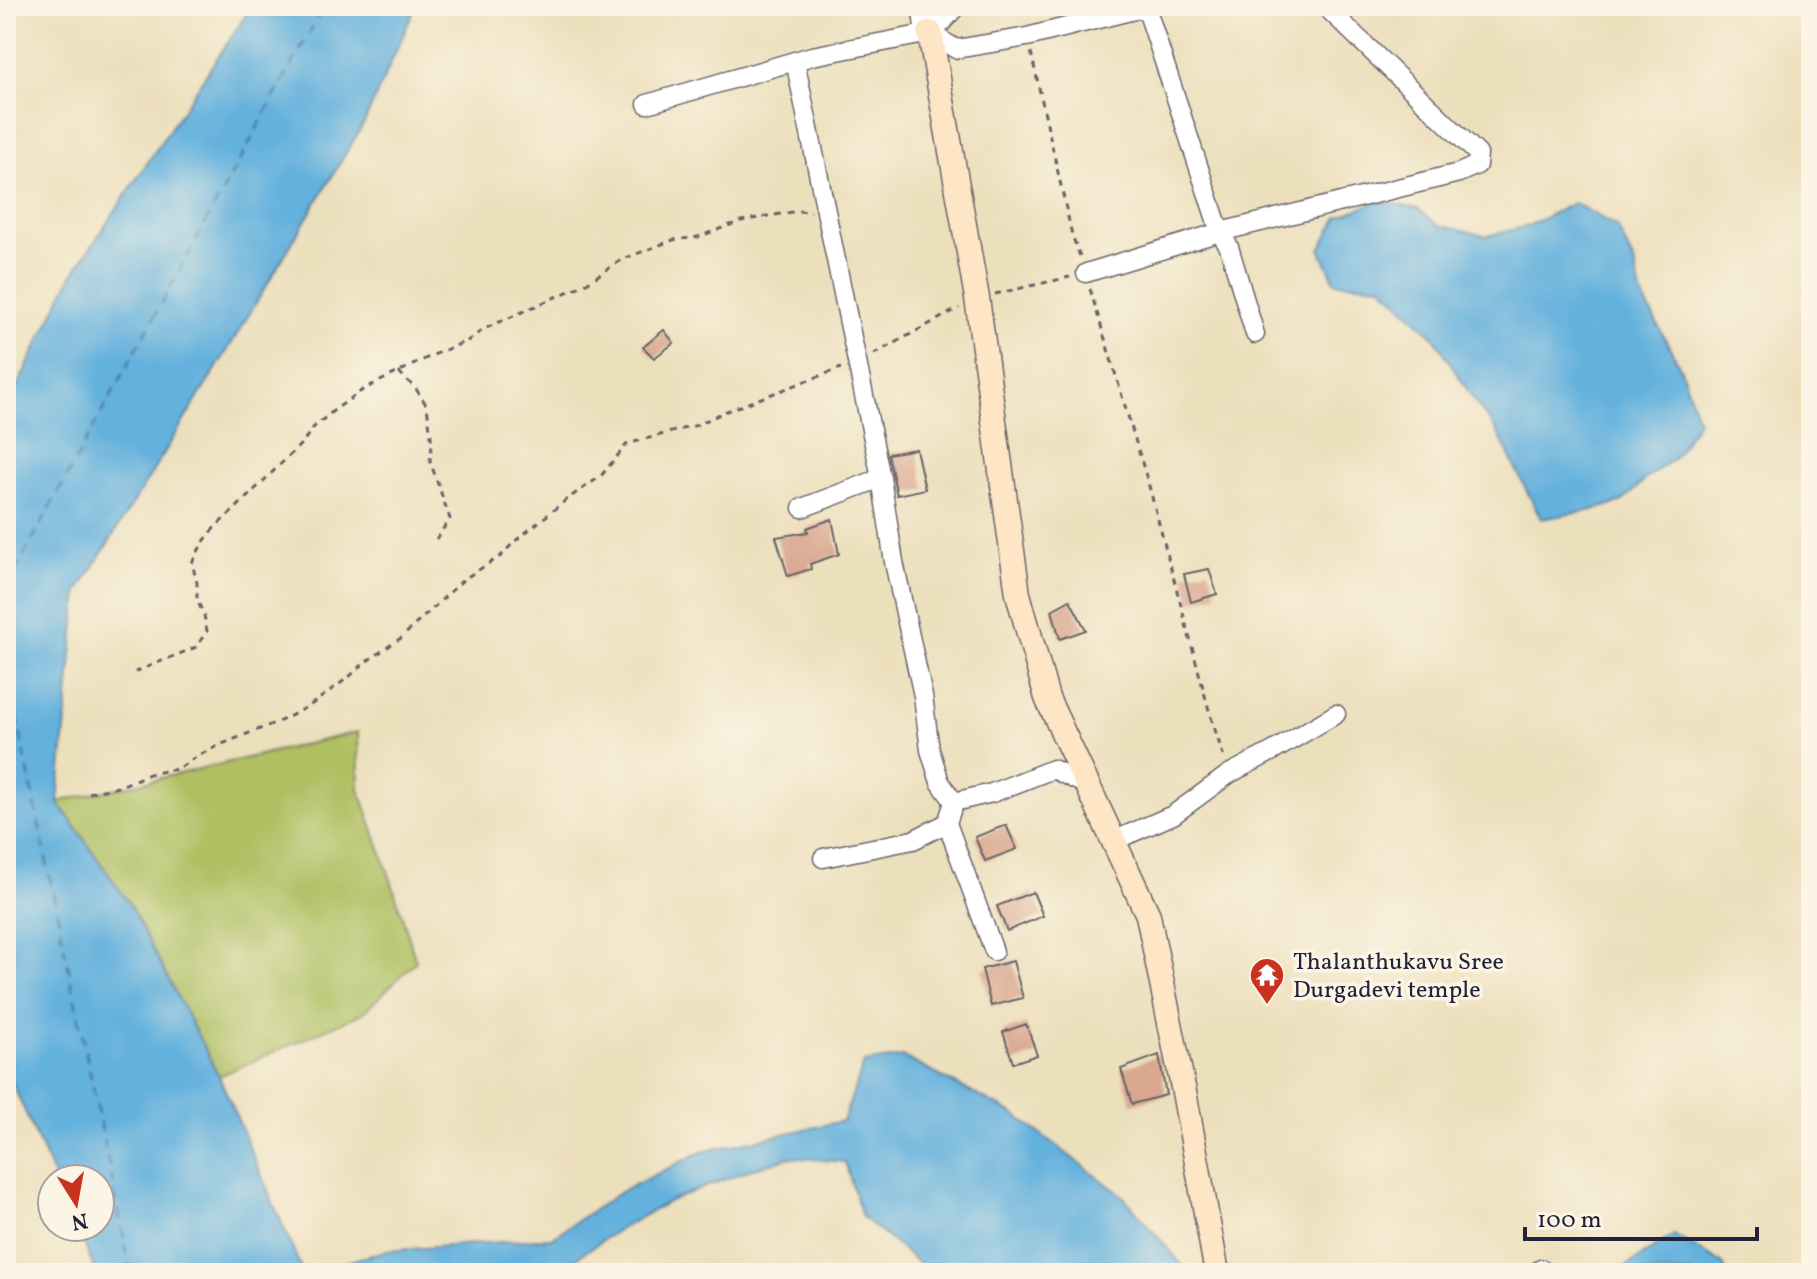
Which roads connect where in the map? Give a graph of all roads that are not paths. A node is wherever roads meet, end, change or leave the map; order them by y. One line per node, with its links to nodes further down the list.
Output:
1 (921, 6): 4 (street)
2 (954, 6): 4 (street)
3 (1325, 6): 7 (street)
4 (930, 33): 5 (street); 7 (street); 13 (main road)
5 (795, 61): 6 (street); 10 (street)
6 (647, 104)
7 (1220, 232): 8 (street); 9 (street)
8 (1086, 273)
9 (1255, 334)
10 (881, 478): 11 (street); 14 (street)
11 (802, 508)
12 (1336, 714): 16 (street)
13 (1088, 786): 14 (street); 16 (main road)
14 (954, 802): 15 (street)
15 (947, 823): 17 (street); 18 (street)
16 (1113, 841): 19 (main road)
17 (823, 858)
18 (994, 951)
19 (1217, 1273)

